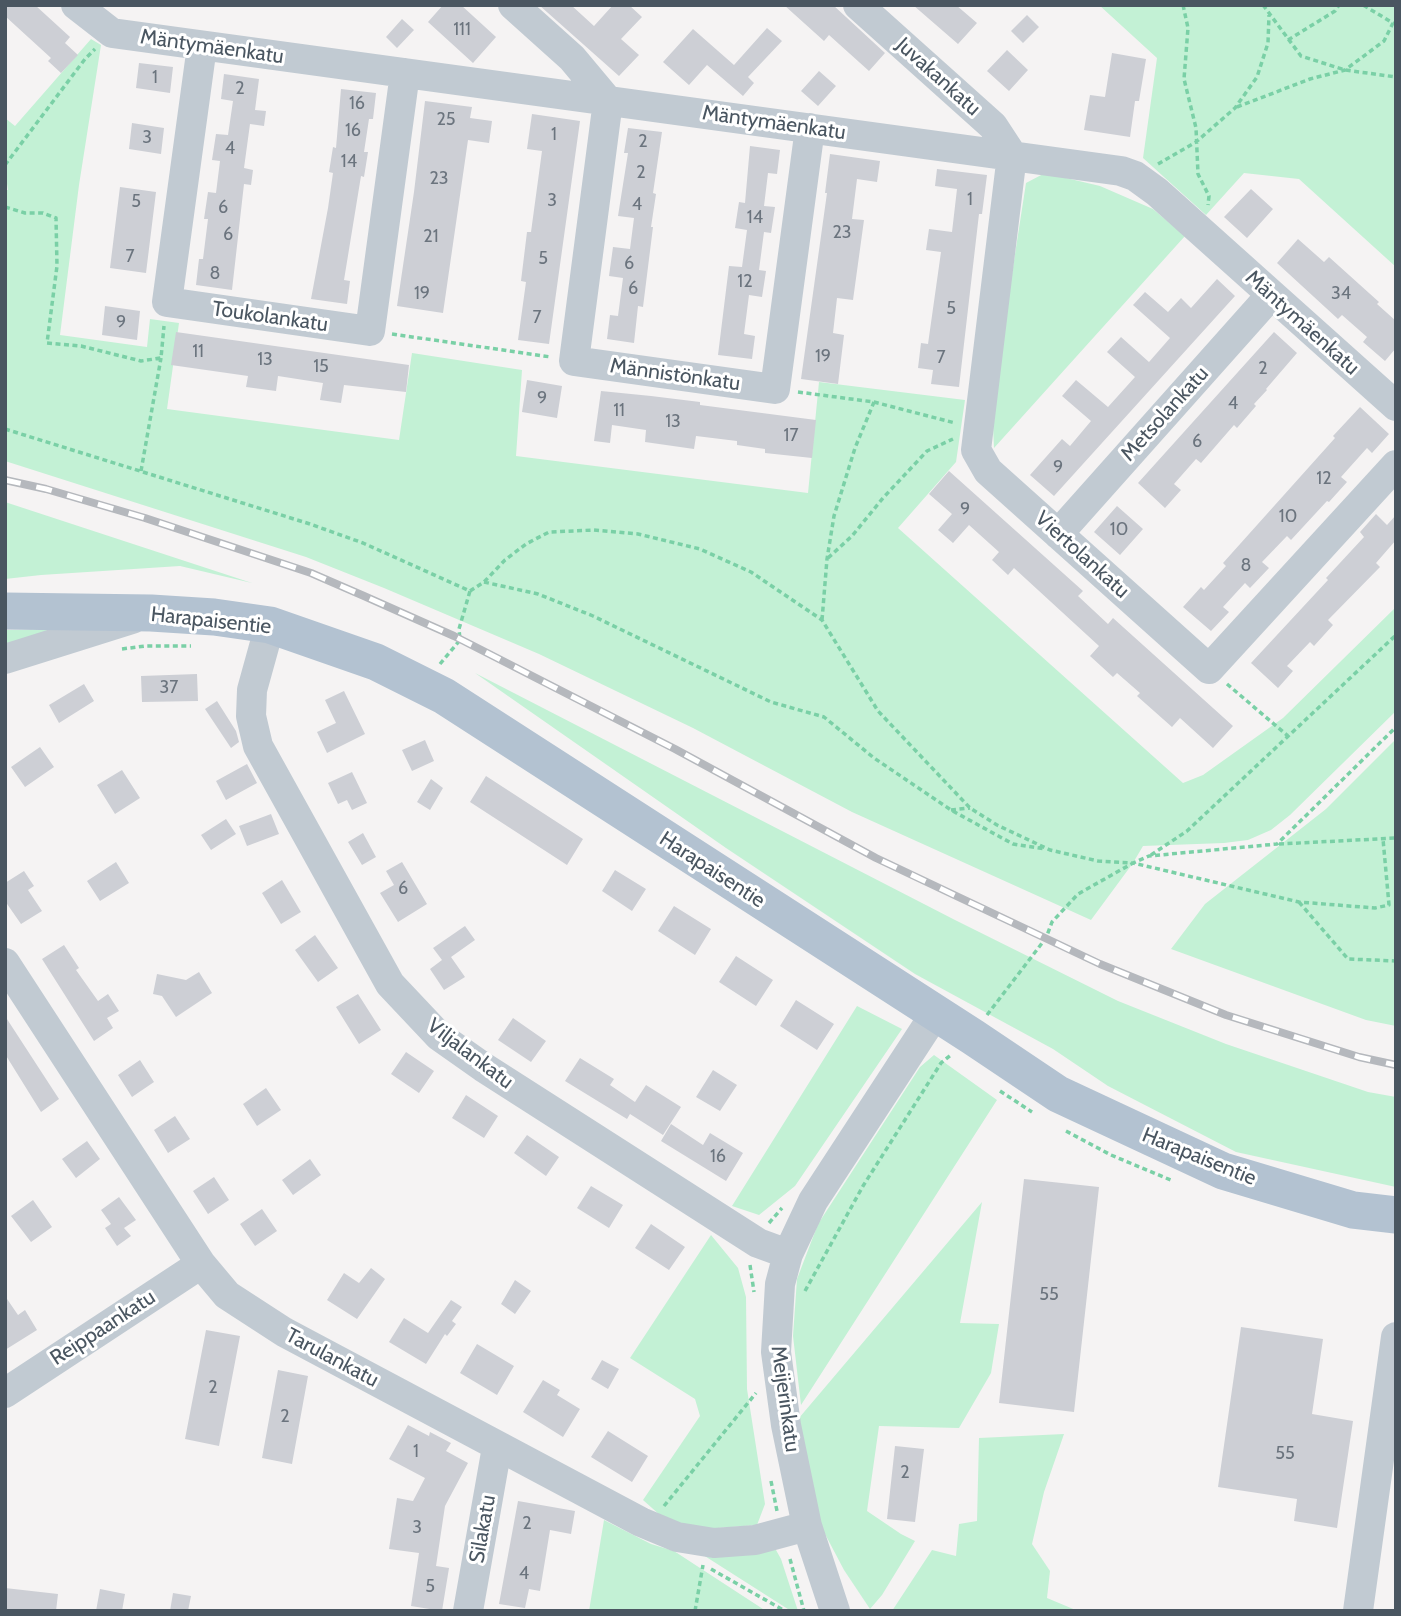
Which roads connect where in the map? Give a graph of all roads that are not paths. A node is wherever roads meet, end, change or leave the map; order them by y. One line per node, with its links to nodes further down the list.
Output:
1 (76, 5): 4 (street, Mäntymäenkatu)
2 (513, 5): 6 (street)
3 (858, 5): 8 (street, Juvakankatu)
4 (202, 46): 5 (street, Mäntymäenkatu); 5 (street, Toukolankatu)
5 (405, 73): 6 (street, Mäntymäenkatu)
6 (608, 101): 7 (street, Mäntymäenkatu); 7 (street, Männistönkatu)
7 (810, 128): 8 (street, Mäntymäenkatu)
8 (1012, 155): 9 (street, Mäntymäenkatu); 12 (street, Viertolankatu)
9 (1271, 295): 10 (street, Mäntymäenkatu); 12 (street, Metsolankatu)
10 (1396, 406)
11 (1396, 465): 12 (street, Viertolankatu)
12 (1058, 534)
13 (5, 611): 14 (main road, Harapaisentie)
14 (151, 613): 15 (main road, Harapaisentie); 16 (street)
15 (270, 625): 18 (main road, Harapaisentie); 20 (street, Viljalankatu)
16 (7, 658)
17 (5, 963): 21 (street, Tarulankatu)
18 (927, 1025): 19 (main road, Harapaisentie); 20 (street, Meijerinkatu)
19 (1396, 1215)
20 (788, 1254): 25 (street, Meijerinkatu)
21 (201, 1264): 23 (street, Reippaankatu); 24 (street, Tarulankatu)
22 (1396, 1337): 28 (street)
23 (5, 1393)
24 (497, 1447): 25 (street, Tarulankatu); 26 (street, Silakatu)
25 (807, 1526): 27 (street, Meijerinkatu)
26 (468, 1611)
27 (835, 1611)
28 (1358, 1611)

